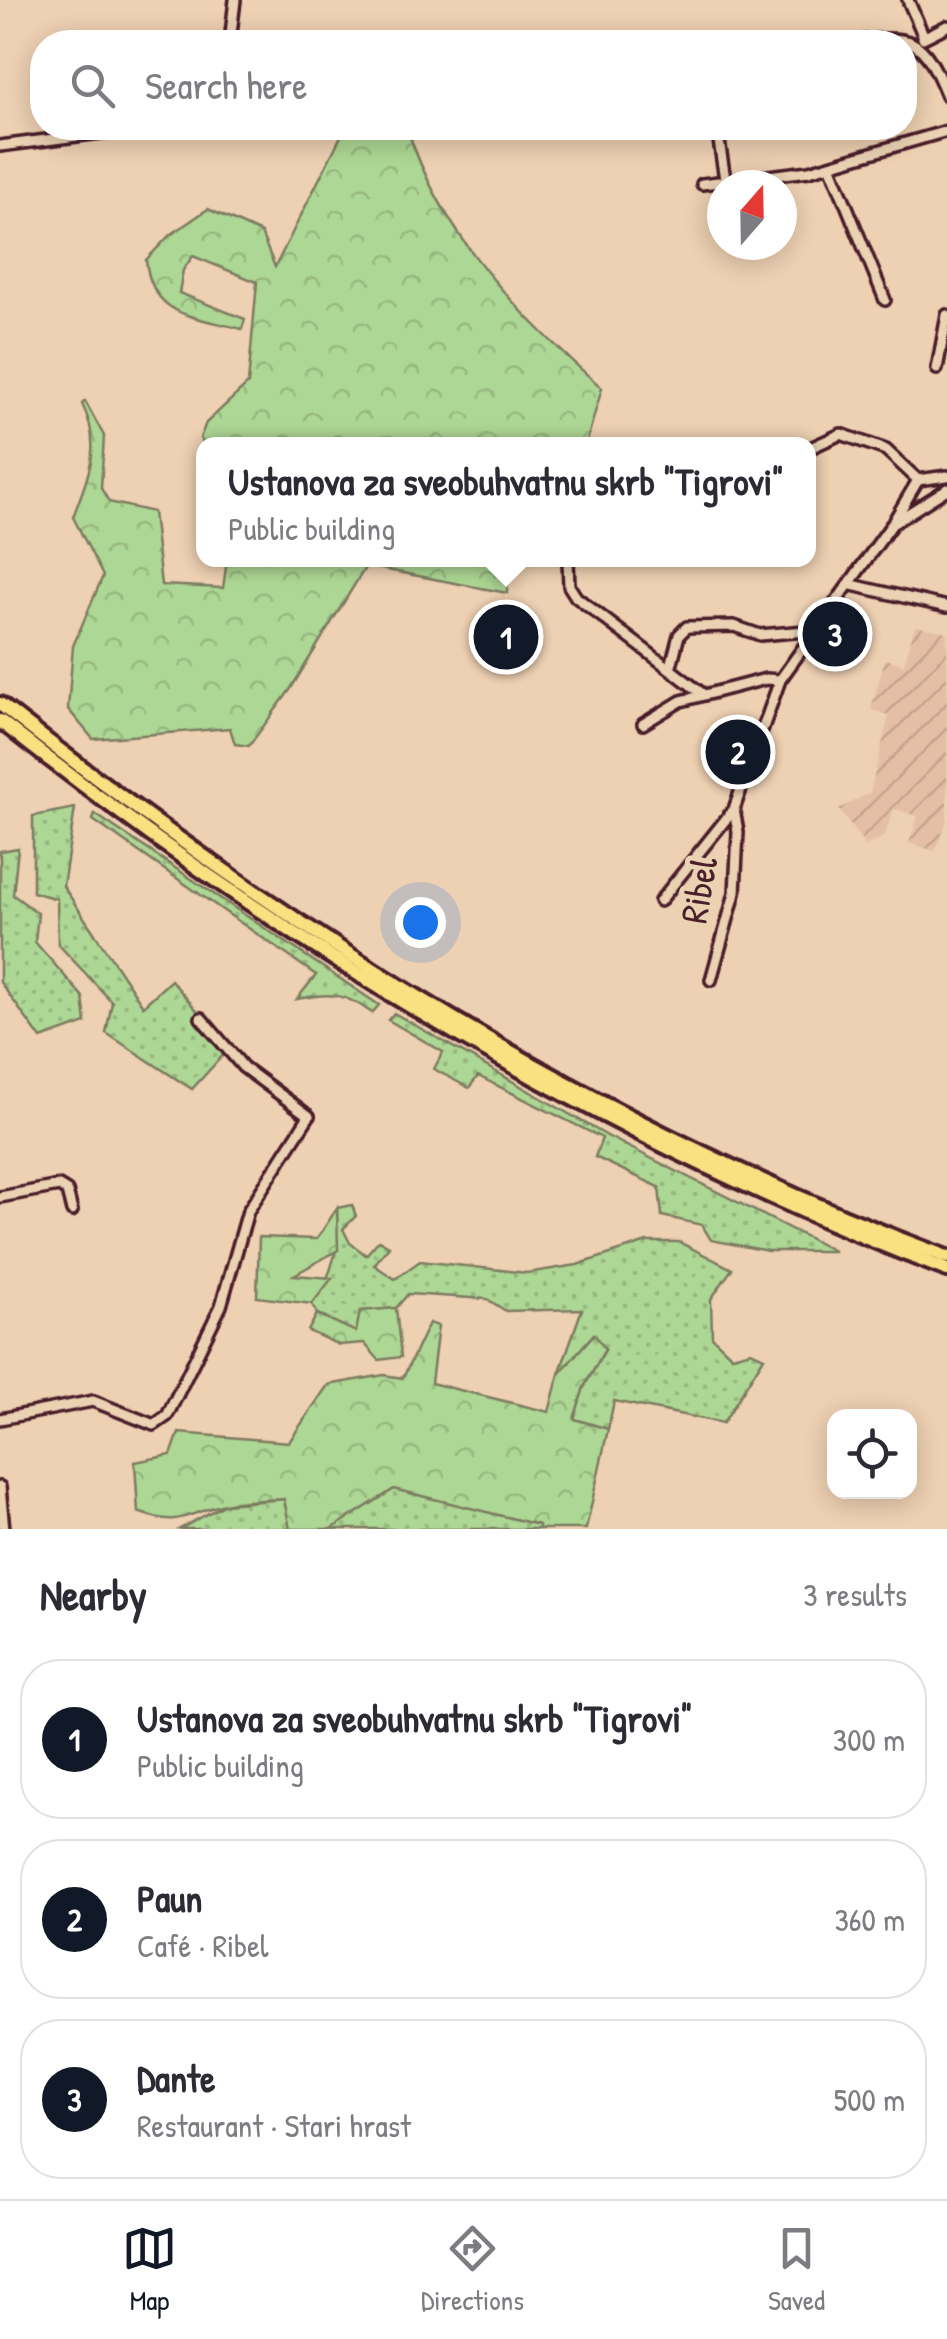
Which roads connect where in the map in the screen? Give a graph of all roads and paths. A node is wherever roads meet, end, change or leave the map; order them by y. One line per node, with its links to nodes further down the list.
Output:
1 (235, 0): 4 (street)
2 (908, 0): 6 (street)
3 (947, 26): 6 (street)
4 (231, 30)
5 (917, 41): 6 (street)
6 (921, 41): 8 (street)
7 (943, 56): 8 (street)
8 (931, 57): 9 (street)
9 (947, 96)
10 (947, 131): 14 (street)
11 (47, 140): 15 (street)
12 (719, 140): 17 (street)
13 (916, 140): 16 (street)
14 (917, 140)
15 (0, 146)
16 (830, 165): 18 (street); 21 (street)
17 (724, 170)
18 (797, 172)
19 (707, 183): 20 (street)
20 (702, 184)
21 (885, 300)
22 (947, 315): 23 (street)
23 (936, 370)
24 (816, 445): 26 (street)
25 (947, 476): 26 (street)
26 (918, 480): 28 (street, Ribel)
27 (947, 489): 28 (street)
28 (892, 524): 30 (street, Ribel)
29 (568, 567): 33 (street)
30 (852, 585): 31 (street); 32 (street, Ribel)
31 (947, 607)
32 (818, 630): 33 (street); 34 (street, Ribel)
33 (670, 666): 35 (street)
34 (780, 680): 35 (street); 39 (street, Ribel)
35 (704, 695): 38 (street)
36 (0, 704): 45 (highway)
37 (0, 721): 46 (highway)
38 (643, 724)
39 (734, 809): 40 (street, Ribel); 41 (street, Ribel)
40 (660, 901)
41 (710, 980)
42 (200, 1018): 47 (street)
43 (0, 1197): 44 (street)
44 (72, 1211)
45 (947, 1257)
46 (947, 1270)
47 (0, 1419)
48 (0, 1487): 49 (street)
49 (4, 1529)

